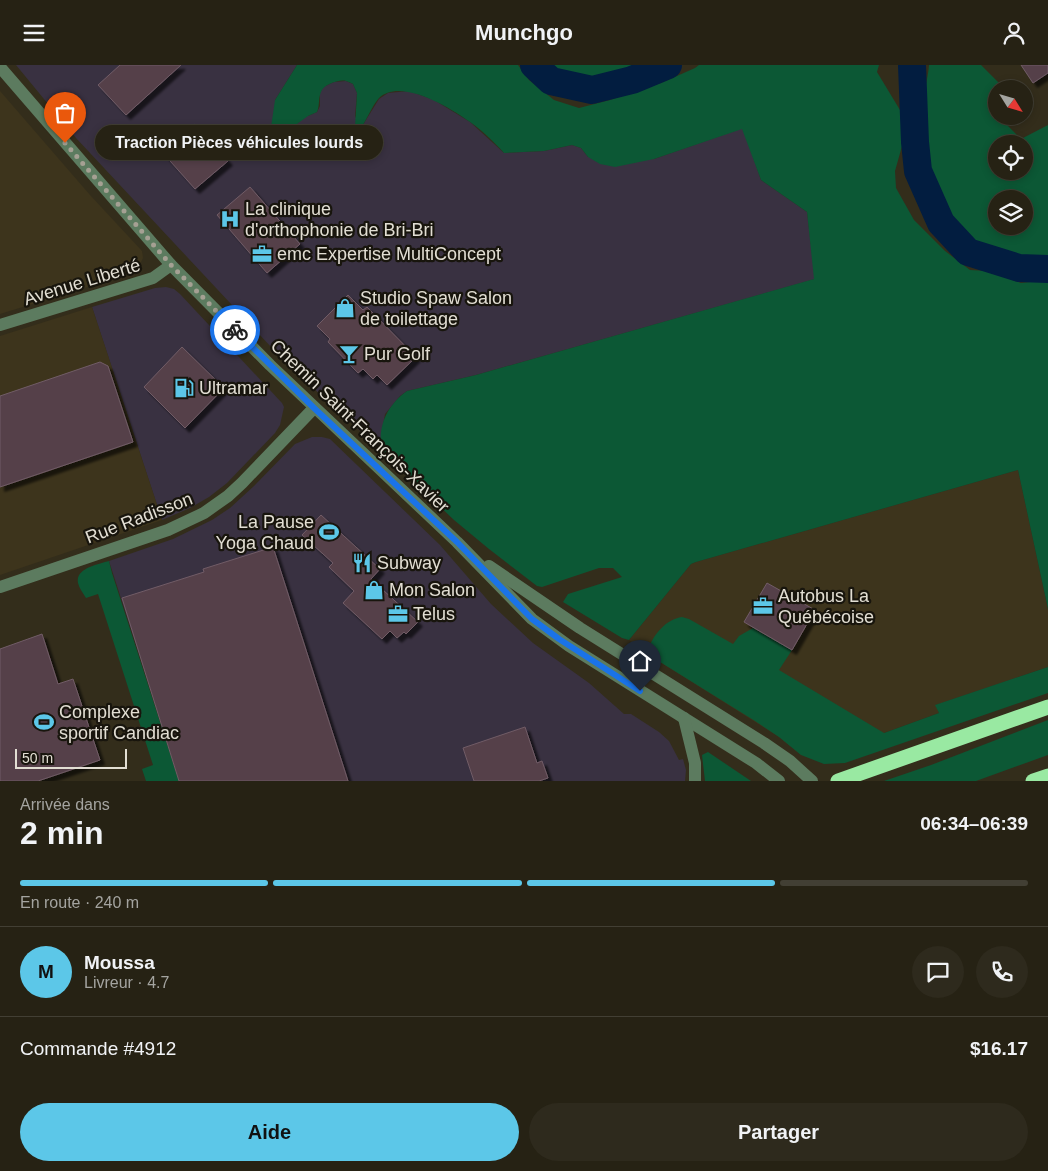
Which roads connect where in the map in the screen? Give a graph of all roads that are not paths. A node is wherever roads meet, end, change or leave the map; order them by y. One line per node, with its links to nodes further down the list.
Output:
1 (0, 67): 2 (street, Chemin Saint-François-Xavier)
2 (171, 265): 3 (street, Avenue Liberté); 4 (street, Chemin Saint-François-Xavier)
3 (0, 325)
4 (314, 408): 5 (street, Chemin Saint-François-Xavier); 6 (street, Rue Radisson)
5 (457, 542): 8 (street, Chemin Saint-François-Xavier); 12 (street, Chemin Saint-François-Xavier)
6 (0, 587)
7 (1048, 707): 13 (highway)
8 (684, 718): 10 (street); 11 (street, Chemin Saint-François-Xavier)
9 (1048, 775): 14 (highway)
10 (695, 781)
11 (779, 781)
12 (812, 781)
13 (838, 781)
14 (1034, 781)

